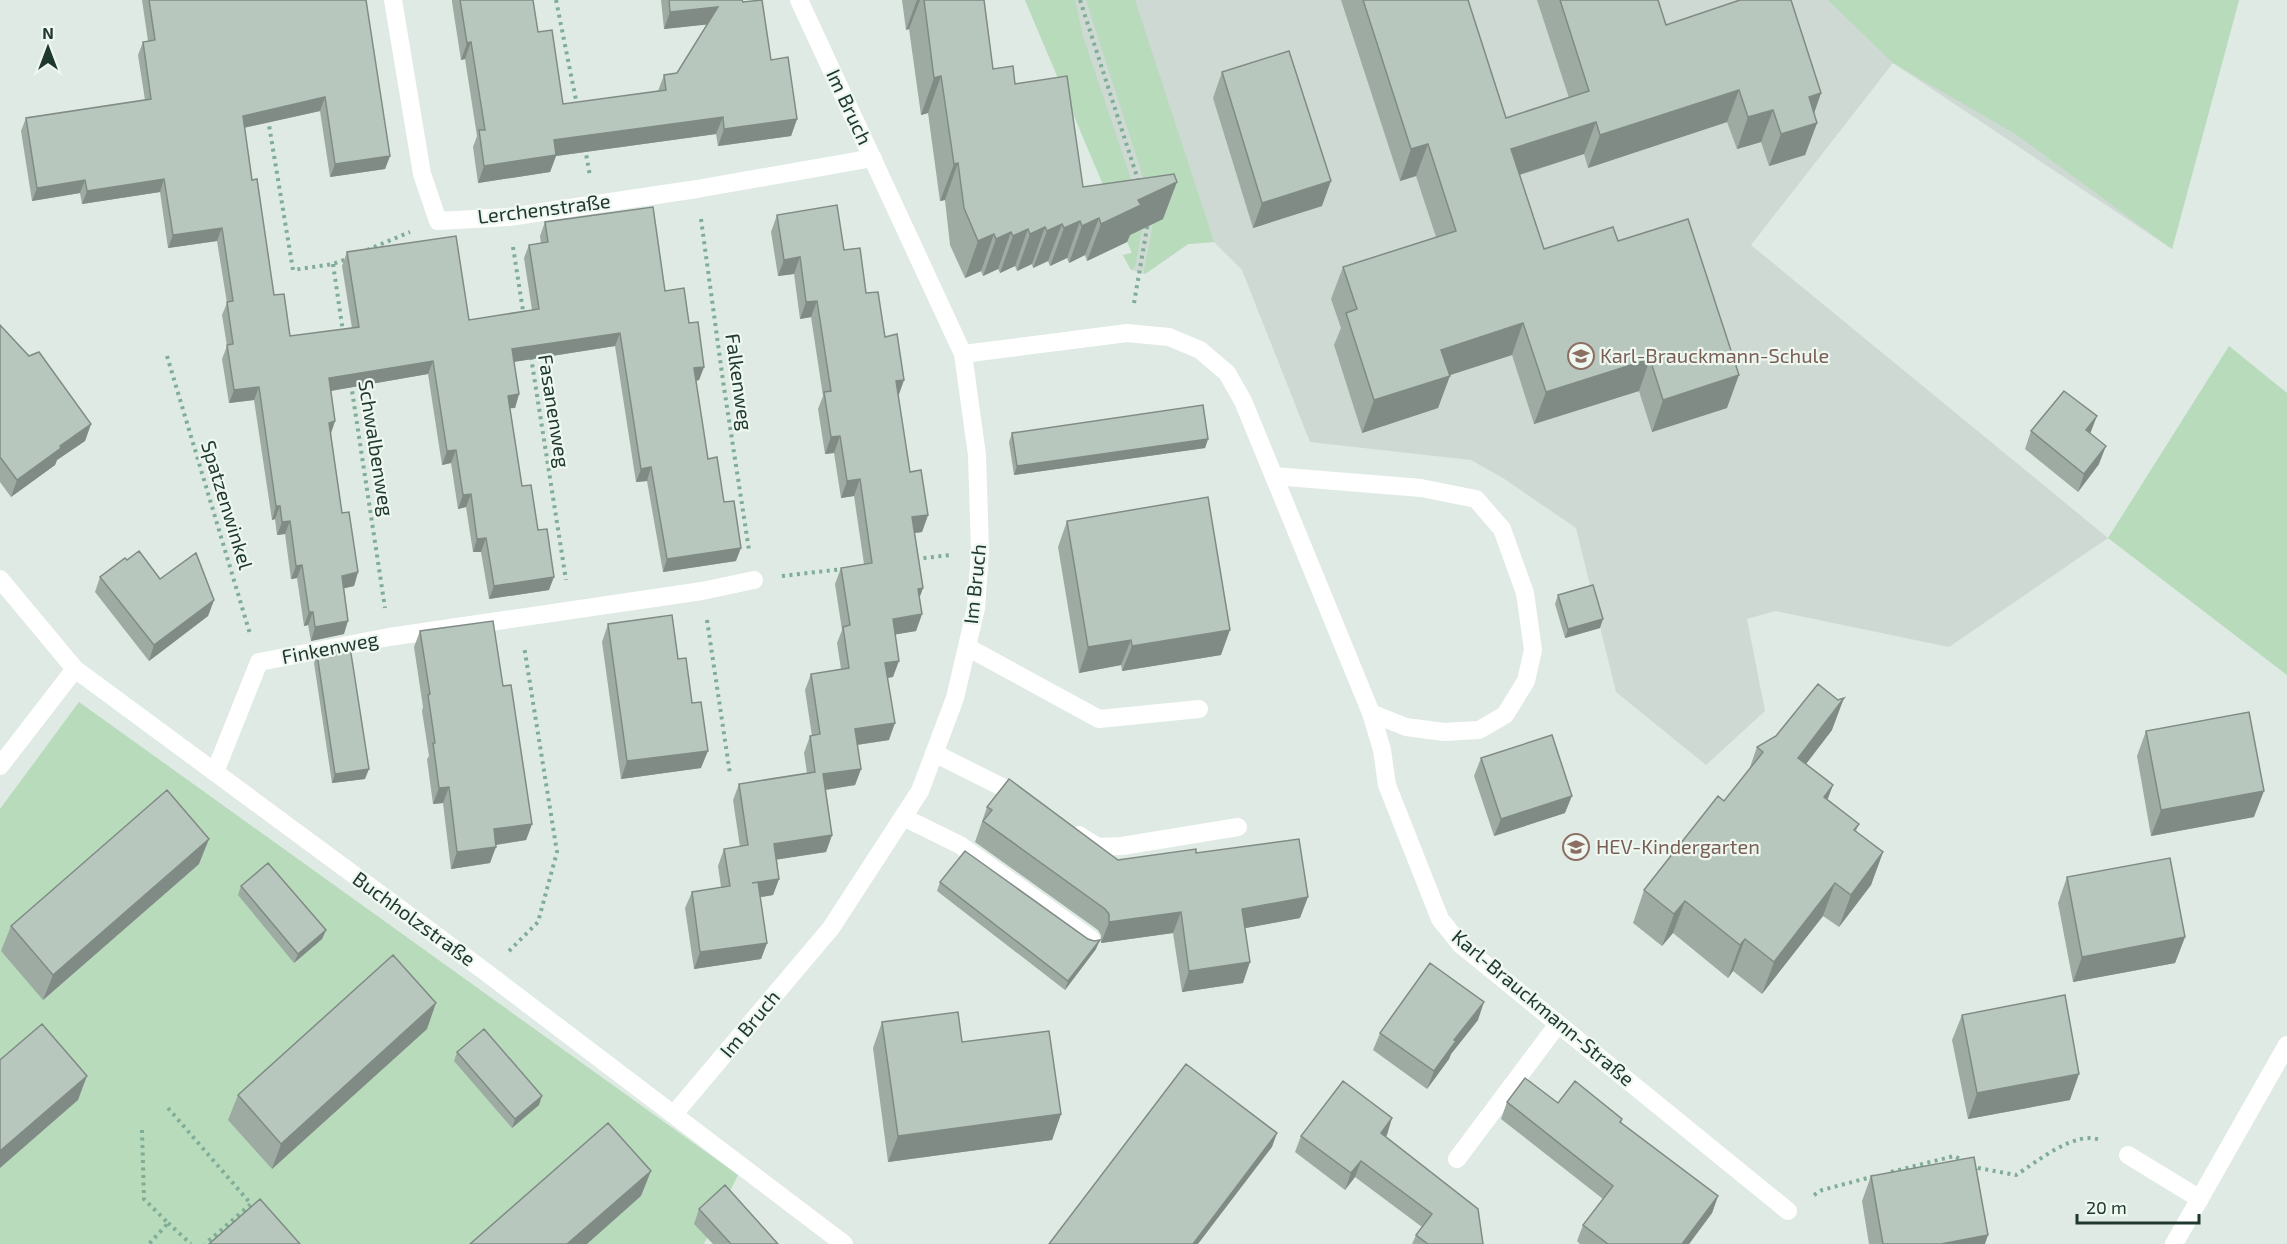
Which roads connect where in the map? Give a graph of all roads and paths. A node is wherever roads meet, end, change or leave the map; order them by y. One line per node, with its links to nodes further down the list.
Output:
1 (393, 0): 14 (street)
2 (556, 0): 5 (path)
3 (800, 0): 8 (street, Im Bruch)
4 (1080, 0): 10 (path)
5 (579, 114)
6 (268, 117): 17 (path)
7 (583, 137): 11 (path)
8 (873, 158): 9 (street, Lerchenstraße); 21 (street, Im Bruch)
9 (697, 189): 11 (street, Lerchenstraße); 30 (path, Falkenweg)
10 (1142, 193)
11 (595, 203): 13 (street, Lerchenstraße)
12 (1149, 215): 19 (path)
13 (509, 217): 14 (street, Lerchenstraße); 18 (path)
14 (438, 221): 15 (path)
15 (365, 251)
16 (354, 255): 17 (path)
17 (333, 264): 20 (path)
18 (525, 321)
19 (1127, 333): 21 (street, Karl-Brauckmann-Straße); 25 (street, Karl-Brauckmann-Straße)
20 (344, 334)
21 (963, 354): 26 (street, Im Bruch)
22 (530, 355): 32 (path, Fasanenweg)
23 (167, 356): 36 (path, Spatzenwinkel)
24 (351, 381): 34 (path, Schwalbenweg)
25 (1274, 476): 39 (street, Karl-Brauckmann-Straße); 39 (street)
26 (980, 551): 27 (path); 35 (street, Im Bruch)
27 (909, 560)
28 (849, 568): 30 (path)
29 (0, 579): 37 (street, Buchholzstraße)
30 (754, 580): 31 (street, Finkenweg)
31 (702, 591): 32 (street, Finkenweg); 43 (path)
32 (571, 609): 33 (street, Finkenweg)
33 (520, 619): 34 (street, Finkenweg); 49 (path)
34 (389, 636): 36 (street, Finkenweg)
35 (967, 647): 38 (street); 40 (street, Im Bruch)
36 (259, 662): 42 (street, Finkenweg)
37 (75, 669): 41 (street); 42 (street, Buchholzstraße)
38 (1199, 709)
39 (1371, 713): 50 (street, Karl-Brauckmann-Straße)
40 (934, 753): 44 (street); 45 (street, Im Bruch)
41 (0, 766)
42 (215, 772): 49 (street, Buchholzstraße)
43 (730, 774)
44 (1040, 811)
45 (903, 817): 48 (street); 53 (street, Im Bruch)
46 (1060, 823): 47 (street)
47 (1238, 827)
48 (1090, 939)
49 (487, 973): 53 (street, Buchholzstraße)
50 (1558, 1024): 56 (street); 60 (street, Karl-Brauckmann-Straße)
51 (2287, 1045): 59 (street)
52 (168, 1108): 64 (path)
53 (674, 1114): 65 (street, Buchholzstraße)
54 (142, 1130): 61 (path)
55 (2128, 1155): 57 (path); 59 (street)
56 (1457, 1159)
57 (1888, 1173)
58 (1877, 1176): 60 (path)
59 (2200, 1199): 66 (street)
60 (1788, 1211)
61 (168, 1223): 62 (path); 63 (path)
62 (149, 1244)
63 (192, 1244)
64 (205, 1244)
65 (844, 1244)
66 (2174, 1244)

